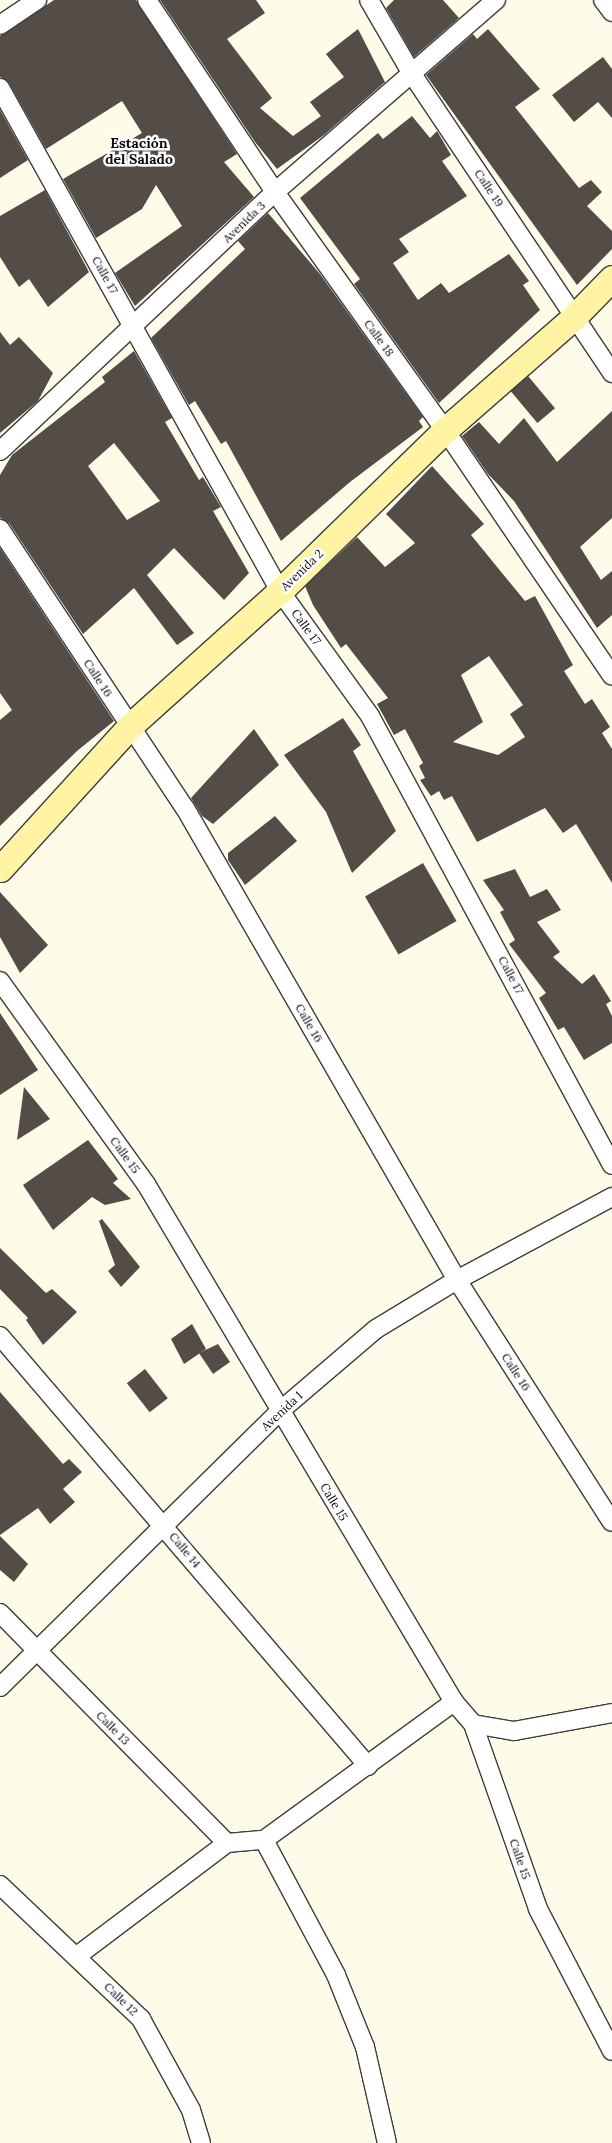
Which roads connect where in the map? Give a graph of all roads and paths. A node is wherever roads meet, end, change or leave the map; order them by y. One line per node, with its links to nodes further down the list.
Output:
1 (38, 0): 7 (street)
2 (147, 0): 10 (street, Calle 18)
3 (369, 0): 8 (street, Calle 19)
4 (496, 0): 8 (street, Avenida 3)
5 (603, 0): 6 (street)
6 (612, 12)
7 (0, 25)
8 (412, 74): 10 (street, Avenida 3); 12 (street, Calle 19)
9 (0, 88): 13 (street, Calle 17)
10 (275, 192): 13 (street, Avenida 3); 15 (street, Calle 18)
11 (612, 278): 12 (street, Avenida 2)
12 (575, 316): 14 (street, Calle 19); 15 (street, Avenida 2)
13 (135, 328): 16 (street, Avenida 3); 18 (street, Calle 17)
14 (612, 373)
15 (445, 430): 18 (street, Avenida 2); 19 (street, Calle 18)
16 (0, 451)
17 (0, 529): 20 (street, Calle 16)
18 (280, 591): 20 (street, Avenida 2); 23 (street, Calle 17)
19 (612, 676)
20 (130, 726): 21 (street, Avenida 2); 25 (street, Calle 16)
21 (0, 869)
22 (0, 981): 27 (street, Calle 15)
23 (612, 1165)
24 (612, 1197): 25 (street, Avenida 1)
25 (457, 1280): 27 (street, Avenida 1); 28 (street, Calle 16)
26 (0, 1336): 29 (street, Calle 14)
27 (280, 1411): 29 (street, Avenida 1); 33 (street, Calle 15)
28 (612, 1522)
29 (166, 1527): 31 (street, Avenida 1); 36 (street, Calle 14)
30 (0, 1613): 31 (street, Calle 13)
31 (36, 1650): 32 (street, Avenida 1); 38 (street, Calle 13)
32 (0, 1687)
33 (454, 1702): 35 (street, Calle 15); 36 (street)
34 (612, 1713): 35 (street)
35 (472, 1724): 41 (street, Calle 15)
36 (368, 1766): 37 (street)
37 (264, 1840): 38 (street); 43 (street)
38 (227, 1843): 40 (street)
39 (0, 1885): 40 (street, Calle 12)
40 (77, 1956): 42 (street, Calle 12)
41 (612, 2052)
42 (201, 2143)
43 (387, 2143)

